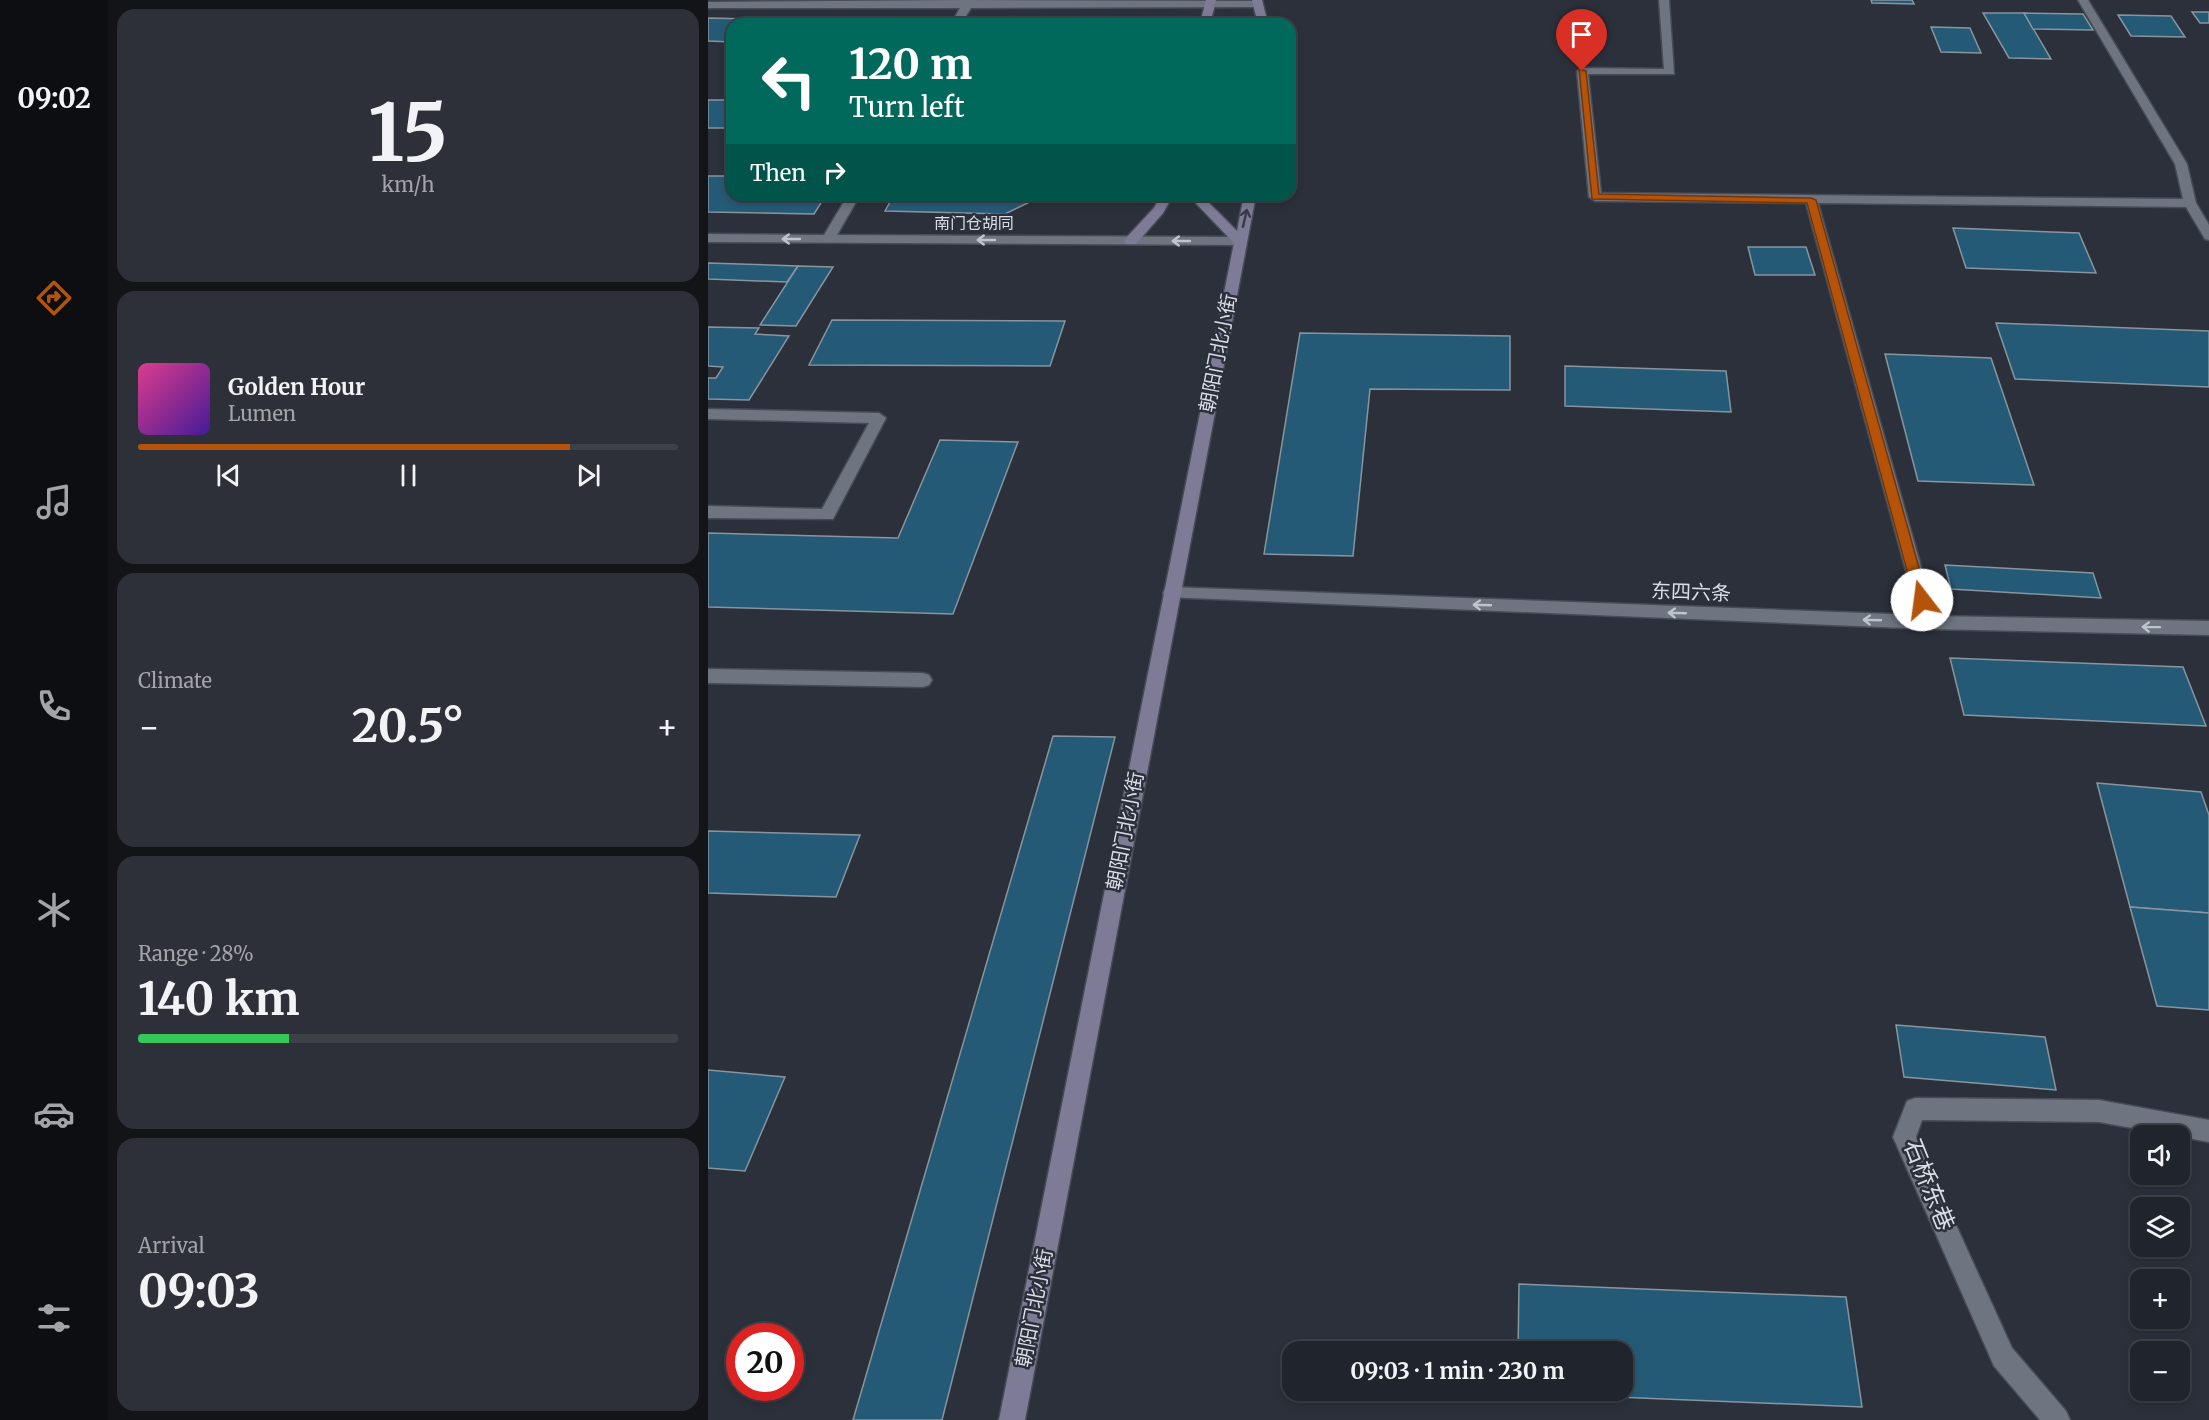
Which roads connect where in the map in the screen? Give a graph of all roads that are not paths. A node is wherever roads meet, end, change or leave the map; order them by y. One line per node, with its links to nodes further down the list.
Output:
1 (1664, 0): 10 (street)
2 (2083, 0): 15 (street)
3 (1257, 2): 5 (street); 9 (main road)
4 (969, 3): 5 (street); 6 (street); 7 (street)
5 (1210, 3): 8 (main road)
6 (708, 5)
7 (960, 18)
8 (1206, 18)
9 (1261, 18)
10 (1811, 200): 15 (street); 24 (street)
11 (850, 201): 18 (street)
12 (1164, 201): 19 (main road)
13 (1200, 201): 20 (main road)
14 (1249, 201): 20 (main road, 朝阳门北小街, one-way to 14)
15 (2190, 203): 16 (street)
16 (2209, 236)
17 (708, 238): 18 (street, 南门仓胡同, one-way to 17)
18 (828, 239): 19 (street, 南门仓胡同, one-way to 18)
19 (1131, 241): 20 (street, 南门仓胡同, one-way to 19)
20 (1240, 241): 23 (main road, 朝阳门北小街)
21 (708, 414): 22 (street)
22 (708, 512)
23 (1171, 593): 24 (street, 东四六条, one-way to 23); 29 (main road, 朝阳门北小街)
24 (1928, 622): 25 (street, 东四六条, one-way to 24)
25 (2209, 628)
26 (708, 676): 27 (street)
27 (923, 680)
28 (2209, 1131): 30 (street, 石桥东巷)
29 (1012, 1420)
30 (2057, 1420)

